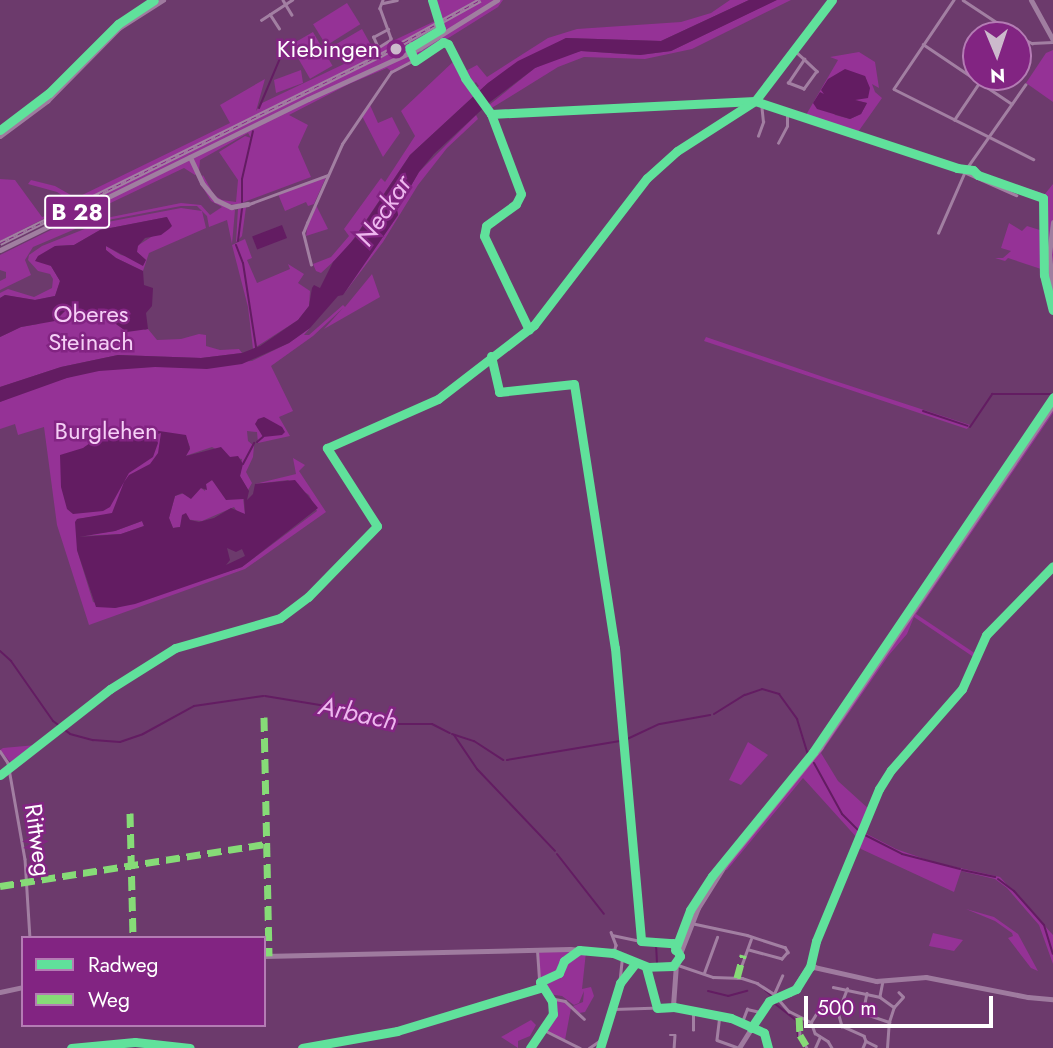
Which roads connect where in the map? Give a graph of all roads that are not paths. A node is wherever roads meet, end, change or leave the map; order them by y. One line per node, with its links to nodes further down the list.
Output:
1 (163, 0): 36 (main road)
2 (283, 0): 13 (street)
3 (292, 0): 13 (street)
4 (377, 0): 12 (street)
5 (397, 0): 12 (street)
6 (432, 0): 24 (street)
7 (497, 0): 40 (main road, B 28)
8 (832, 0): 23 (street)
9 (954, 0): 22 (street)
10 (963, 0): 17 (street)
11 (1031, 0): 20 (main road)
12 (383, 1): 19 (street)
13 (286, 5): 14 (street); 15 (street)
14 (270, 14): 16 (street); 18 (street)
15 (292, 15)
16 (261, 20)
17 (994, 21)
18 (279, 27)
19 (388, 29): 19 (street)
20 (1053, 41): 21 (street)
21 (1032, 43)
22 (923, 44): 26 (street); 35 (street)
23 (794, 50): 25 (street); 31 (street)
24 (414, 59): 30 (street); 43 (street)
25 (804, 59): 25 (street)
26 (962, 71)
27 (974, 91): 35 (street)
28 (992, 91): 32 (street)
29 (1021, 91): 32 (street)
30 (475, 93)
31 (761, 104): 33 (street); 37 (street)
32 (1012, 104): 38 (street)
33 (787, 112): 34 (street); 39 (street)
34 (805, 118)
35 (954, 120): 38 (street)
36 (0, 136)
37 (758, 136)
38 (989, 138): 41 (street); 42 (street)
39 (778, 143)
40 (190, 157): 45 (main road); 48 (main road, B 28)
41 (1033, 159)
42 (965, 173): 44 (street); 47 (street)
43 (328, 175): 45 (street); 49 (street)
44 (1016, 195)
45 (244, 205)
46 (1053, 222): 50 (main road)
47 (938, 233)
48 (0, 250)
49 (311, 265)
50 (1053, 295)
51 (1053, 405): 53 (main road)
52 (0, 751): 54 (street, Rittweg)
53 (692, 921): 56 (street); 61 (main road)
54 (30, 936)
55 (717, 937): 66 (street)
56 (751, 939): 58 (street); 58 (street)
57 (536, 950): 59 (main road); 60 (main road); 79 (street)
58 (748, 950): 68 (street)
59 (614, 954): 61 (street); 62 (main road)
60 (266, 956)
61 (680, 956): 64 (main road)
62 (623, 958): 63 (main road); 70 (street)
63 (635, 964): 65 (main road); 70 (street)
64 (676, 964): 65 (main road); 66 (street); 81 (main road)
65 (646, 967): 83 (street)
66 (703, 974): 68 (street)
67 (782, 976): 77 (street)
68 (737, 978): 77 (street)
69 (883, 981): 77 (main road); 78 (street); 80 (main road)
70 (619, 986): 84 (street)
71 (21, 987): 74 (main road)
72 (833, 987): 73 (street)
73 (847, 989): 75 (street); 87 (street)
74 (0, 992)
75 (867, 993): 78 (street); 93 (street)
76 (899, 993): 82 (street)
77 (775, 996): 86 (main road); 89 (street)
78 (880, 997): 82 (street)
79 (551, 998): 90 (street); 95 (street)
80 (1053, 999)
81 (674, 1007): 83 (street); 85 (main road)
82 (894, 1007): 93 (street)
83 (657, 1008): 84 (street)
84 (614, 1009): 99 (street)
85 (693, 1011): 88 (main road); 96 (street)
86 (760, 1012): 92 (street); 94 (main road)
87 (838, 1012): 91 (street); 100 (street)
88 (720, 1015): 92 (main road); 107 (street)
89 (799, 1017): 91 (street); 109 (street)
90 (584, 1019)
91 (811, 1021): 98 (street)
92 (742, 1022): 94 (main road)
93 (889, 1022): 113 (street)
94 (751, 1028): 107 (main road); 108 (street)
95 (544, 1030): 102 (street); 103 (street)
96 (693, 1030)
97 (670, 1035): 106 (street)
98 (820, 1037): 110 (street); 111 (street)
99 (601, 1040): 104 (street); 105 (street)
100 (866, 1041): 101 (street); 112 (street)
101 (876, 1046)
102 (530, 1048)
103 (580, 1048)
104 (589, 1048)
105 (600, 1048)
106 (674, 1048)
107 (739, 1048)
108 (768, 1048)
109 (807, 1048)
110 (815, 1048)
111 (832, 1048)
112 (863, 1048)
113 (887, 1048)

